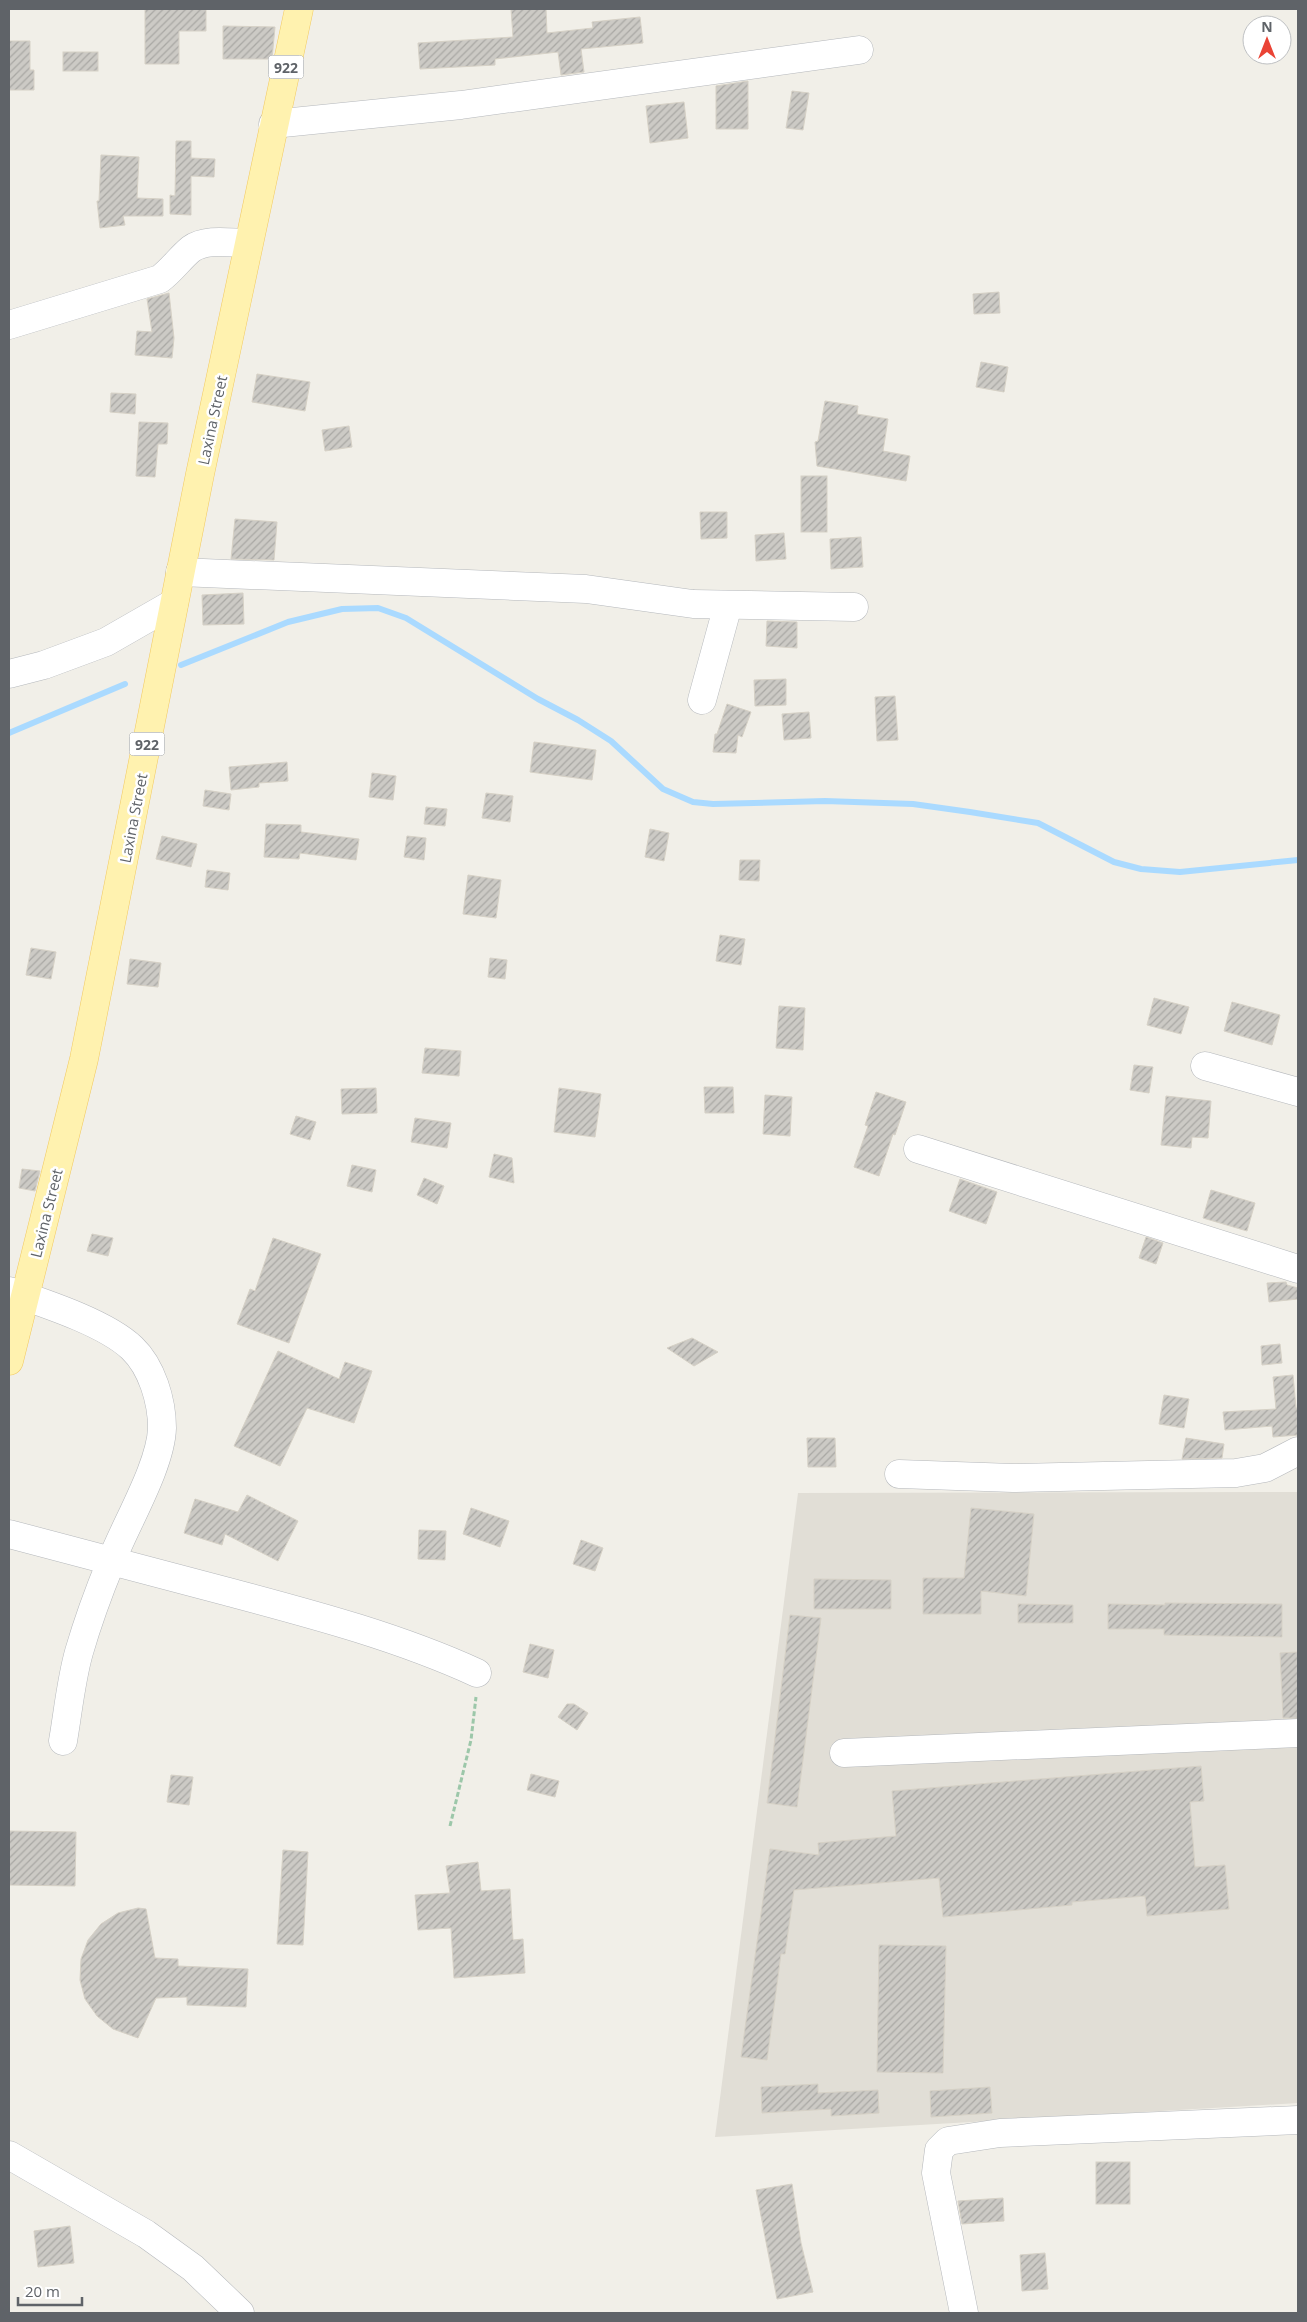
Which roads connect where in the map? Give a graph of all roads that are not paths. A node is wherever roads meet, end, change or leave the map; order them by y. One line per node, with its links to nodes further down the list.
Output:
1 (299, 9): 3 (main road, 922)
2 (859, 50): 3 (street)
3 (273, 124): 4 (main road, Laxina Street / 922)
4 (248, 243): 5 (street); 6 (main road, Laxina Street / 922)
5 (9, 326)
6 (180, 572): 7 (main road, Laxina Street / 922); 8 (street)
7 (174, 603): 10 (street); 16 (main road, Laxina Street / 922)
8 (728, 605): 9 (street); 11 (street)
9 (854, 608)
10 (9, 674)
11 (702, 700)
12 (1205, 1066): 13 (street)
13 (1298, 1092)
14 (918, 1149): 15 (street)
15 (1298, 1269)
16 (17, 1294): 17 (main road, Laxina Street / 922); 21 (street)
17 (9, 1360)
18 (1298, 1451): 19 (street)
19 (899, 1474)
20 (9, 1534): 21 (street)
21 (111, 1561): 22 (street); 24 (street)
22 (477, 1673)
23 (1298, 1733): 25 (street)
24 (64, 1741)
25 (844, 1754)
26 (1298, 2120): 29 (street)
27 (9, 2155): 28 (street)
28 (240, 2313)
29 (964, 2313)

